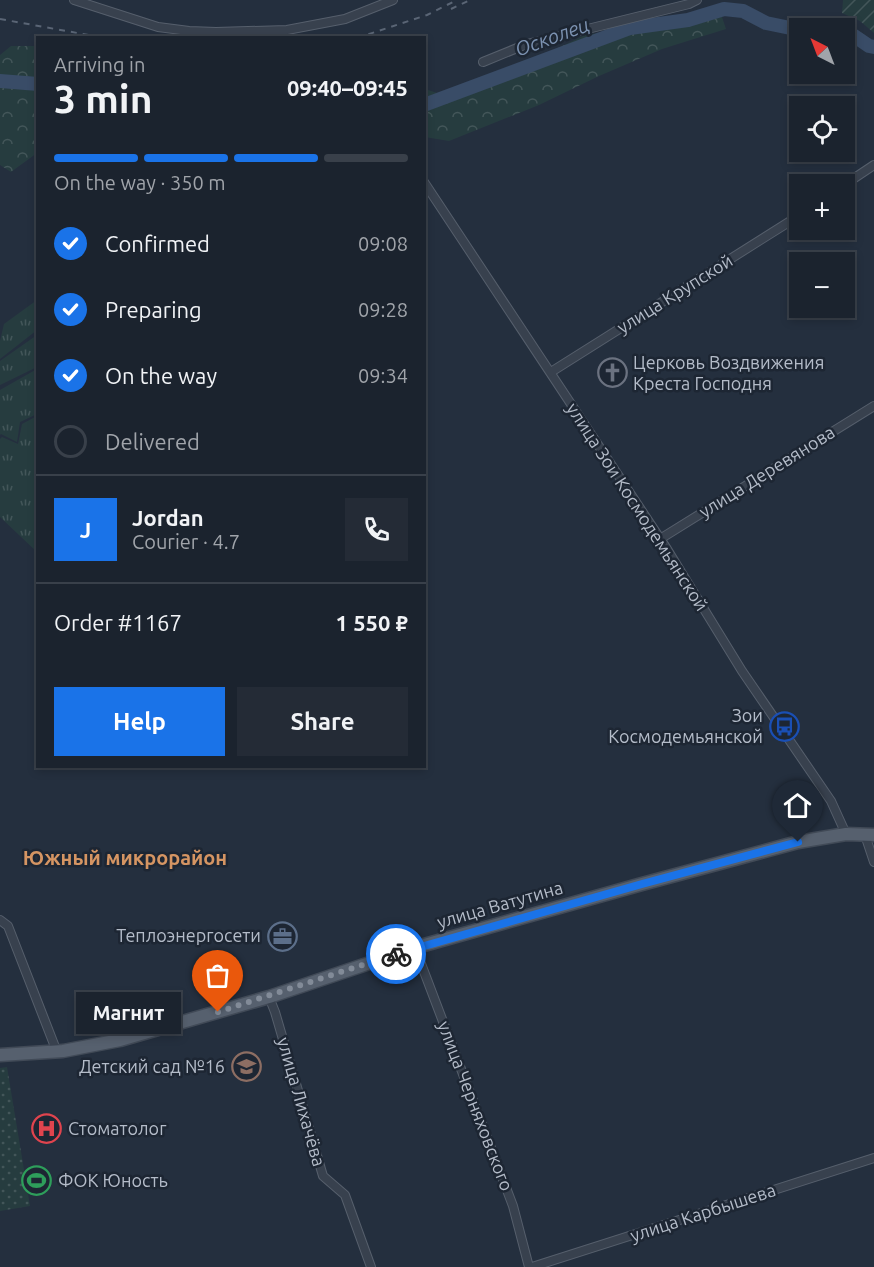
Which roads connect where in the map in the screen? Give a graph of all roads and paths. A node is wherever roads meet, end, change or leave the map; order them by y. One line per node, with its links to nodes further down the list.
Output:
1 (74, 0): 2 (street)
2 (393, 0)
3 (697, 0): 4 (street)
4 (483, 62)
5 (874, 165): 6 (street)
6 (855, 178)
7 (426, 185): 9 (street, улица Зои Космодемьянской)
8 (789, 222): 9 (street, улица Крупской)
9 (550, 372): 11 (street, улица Зои Космодемьянской)
10 (874, 406): 11 (street, улица Деревянова)
11 (660, 539): 12 (street, улица Зои Космодемьянской)
12 (846, 834): 13 (main road, улица Ватутина); 16 (main road, улица Ватутина)
13 (870, 835): 14 (street)
14 (874, 862)
15 (0, 920): 18 (street)
16 (417, 947): 17 (main road, улица Ватутина); 22 (street, улица Черняховского)
17 (268, 997): 18 (main road, улица Ватутина); 21 (street, улица Лихачёва)
18 (57, 1052): 19 (main road, улица Ватутина)
19 (0, 1054)
20 (874, 1158): 22 (street, улица Карбышева)
21 (371, 1267)
22 (531, 1267)

